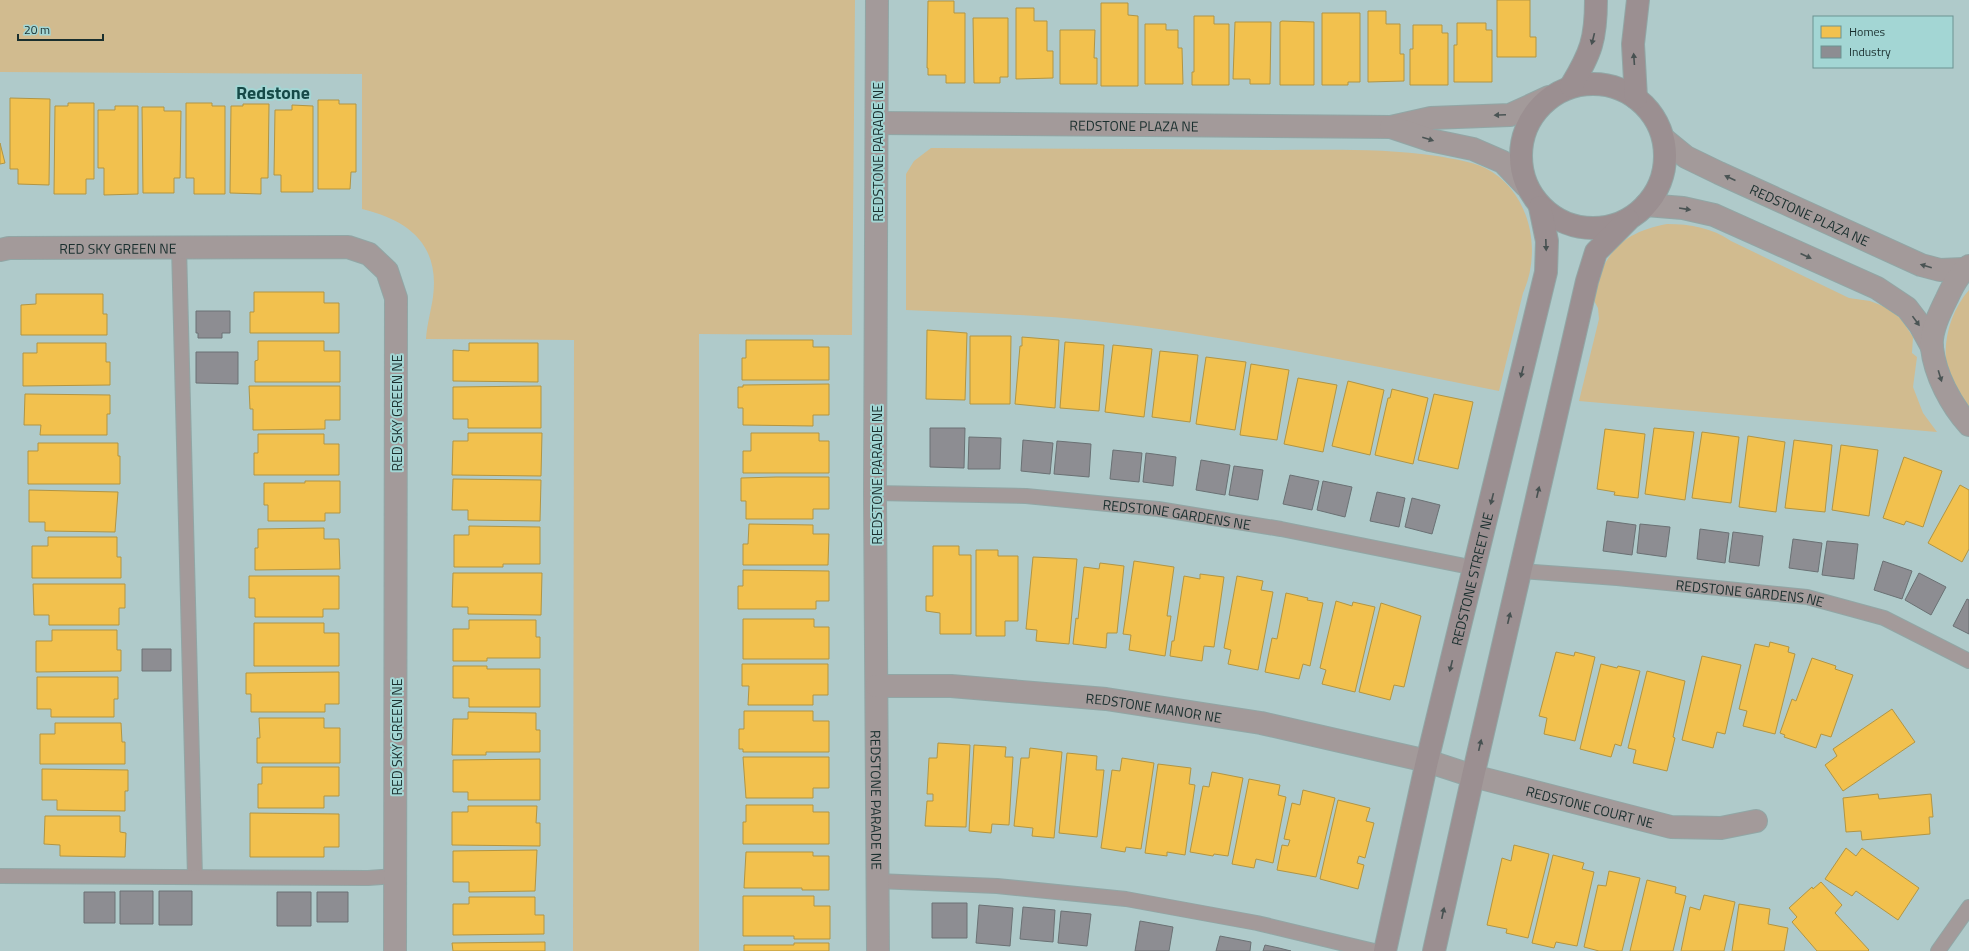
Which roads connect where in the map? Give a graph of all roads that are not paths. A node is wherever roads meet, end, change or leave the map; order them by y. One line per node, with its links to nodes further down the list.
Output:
1 (877, 0): 7 (street, REDSTONE PARADE NE)
2 (1596, 0): 4 (street, one-way to 4)
3 (1638, 0): 6 (street, one-way to 3)
4 (1571, 86): 5 (street); 6 (street)
5 (1550, 97): 8 (street, REDSTONE PLAZA NE, one-way to 8); 10 (street)
6 (1636, 98): 9 (street)
7 (877, 124): 8 (street, REDSTONE PLAZA NE); 19 (street, REDSTONE PARADE NE)
8 (1391, 127): 10 (street, REDSTONE PLAZA NE, one-way to 10)
9 (1664, 140): 11 (street); 16 (street, REDSTONE PLAZA NE, one-way to 9)
10 (1526, 186): 12 (street)
11 (1646, 206): 13 (street); 17 (street, REDSTONE PLAZA NE, one-way to 17)
12 (1540, 207): 13 (street); 20 (street, REDSTONE STREET NE, one-way to 20)
13 (1628, 220): 21 (street, one-way to 13)
14 (179, 247): 15 (street, RED SKY GREEN NE); 28 (street, RED SKY GREEN NE); 29 (lane)
15 (0, 250)
16 (1966, 267): 17 (street, REDSTONE PLAZA NE)
17 (1932, 347): 18 (street, REDSTONE PLAZA NE, one-way to 18)
18 (1969, 425)
19 (875, 492): 20 (lane, REDSTONE GARDENS NE); 23 (street, REDSTONE PARADE NE)
20 (1475, 568): 24 (street, REDSTONE STREET NE, one-way to 24)
21 (1520, 571): 22 (lane, REDSTONE GARDENS NE); 25 (street, one-way to 21)
22 (1969, 661)
23 (877, 686): 24 (street, REDSTONE MANOR NE); 30 (street, REDSTONE PARADE NE)
24 (1427, 761): 25 (street, REDSTONE COURT NE); 35 (street, REDSTONE STREET NE)
25 (1473, 776): 26 (street, REDSTONE COURT NE); 36 (street, one-way to 25)
26 (1756, 821)
27 (0, 876): 29 (lane)
28 (396, 876): 29 (lane); 32 (street, RED SKY GREEN NE)
29 (195, 877)
30 (877, 881): 33 (street, REDSTONE PARADE NE); 34 (lane)
31 (1969, 907): 37 (lane)
32 (395, 951)
33 (878, 951)
34 (1374, 951)
35 (1385, 951)
36 (1434, 951)
37 (1938, 951)

